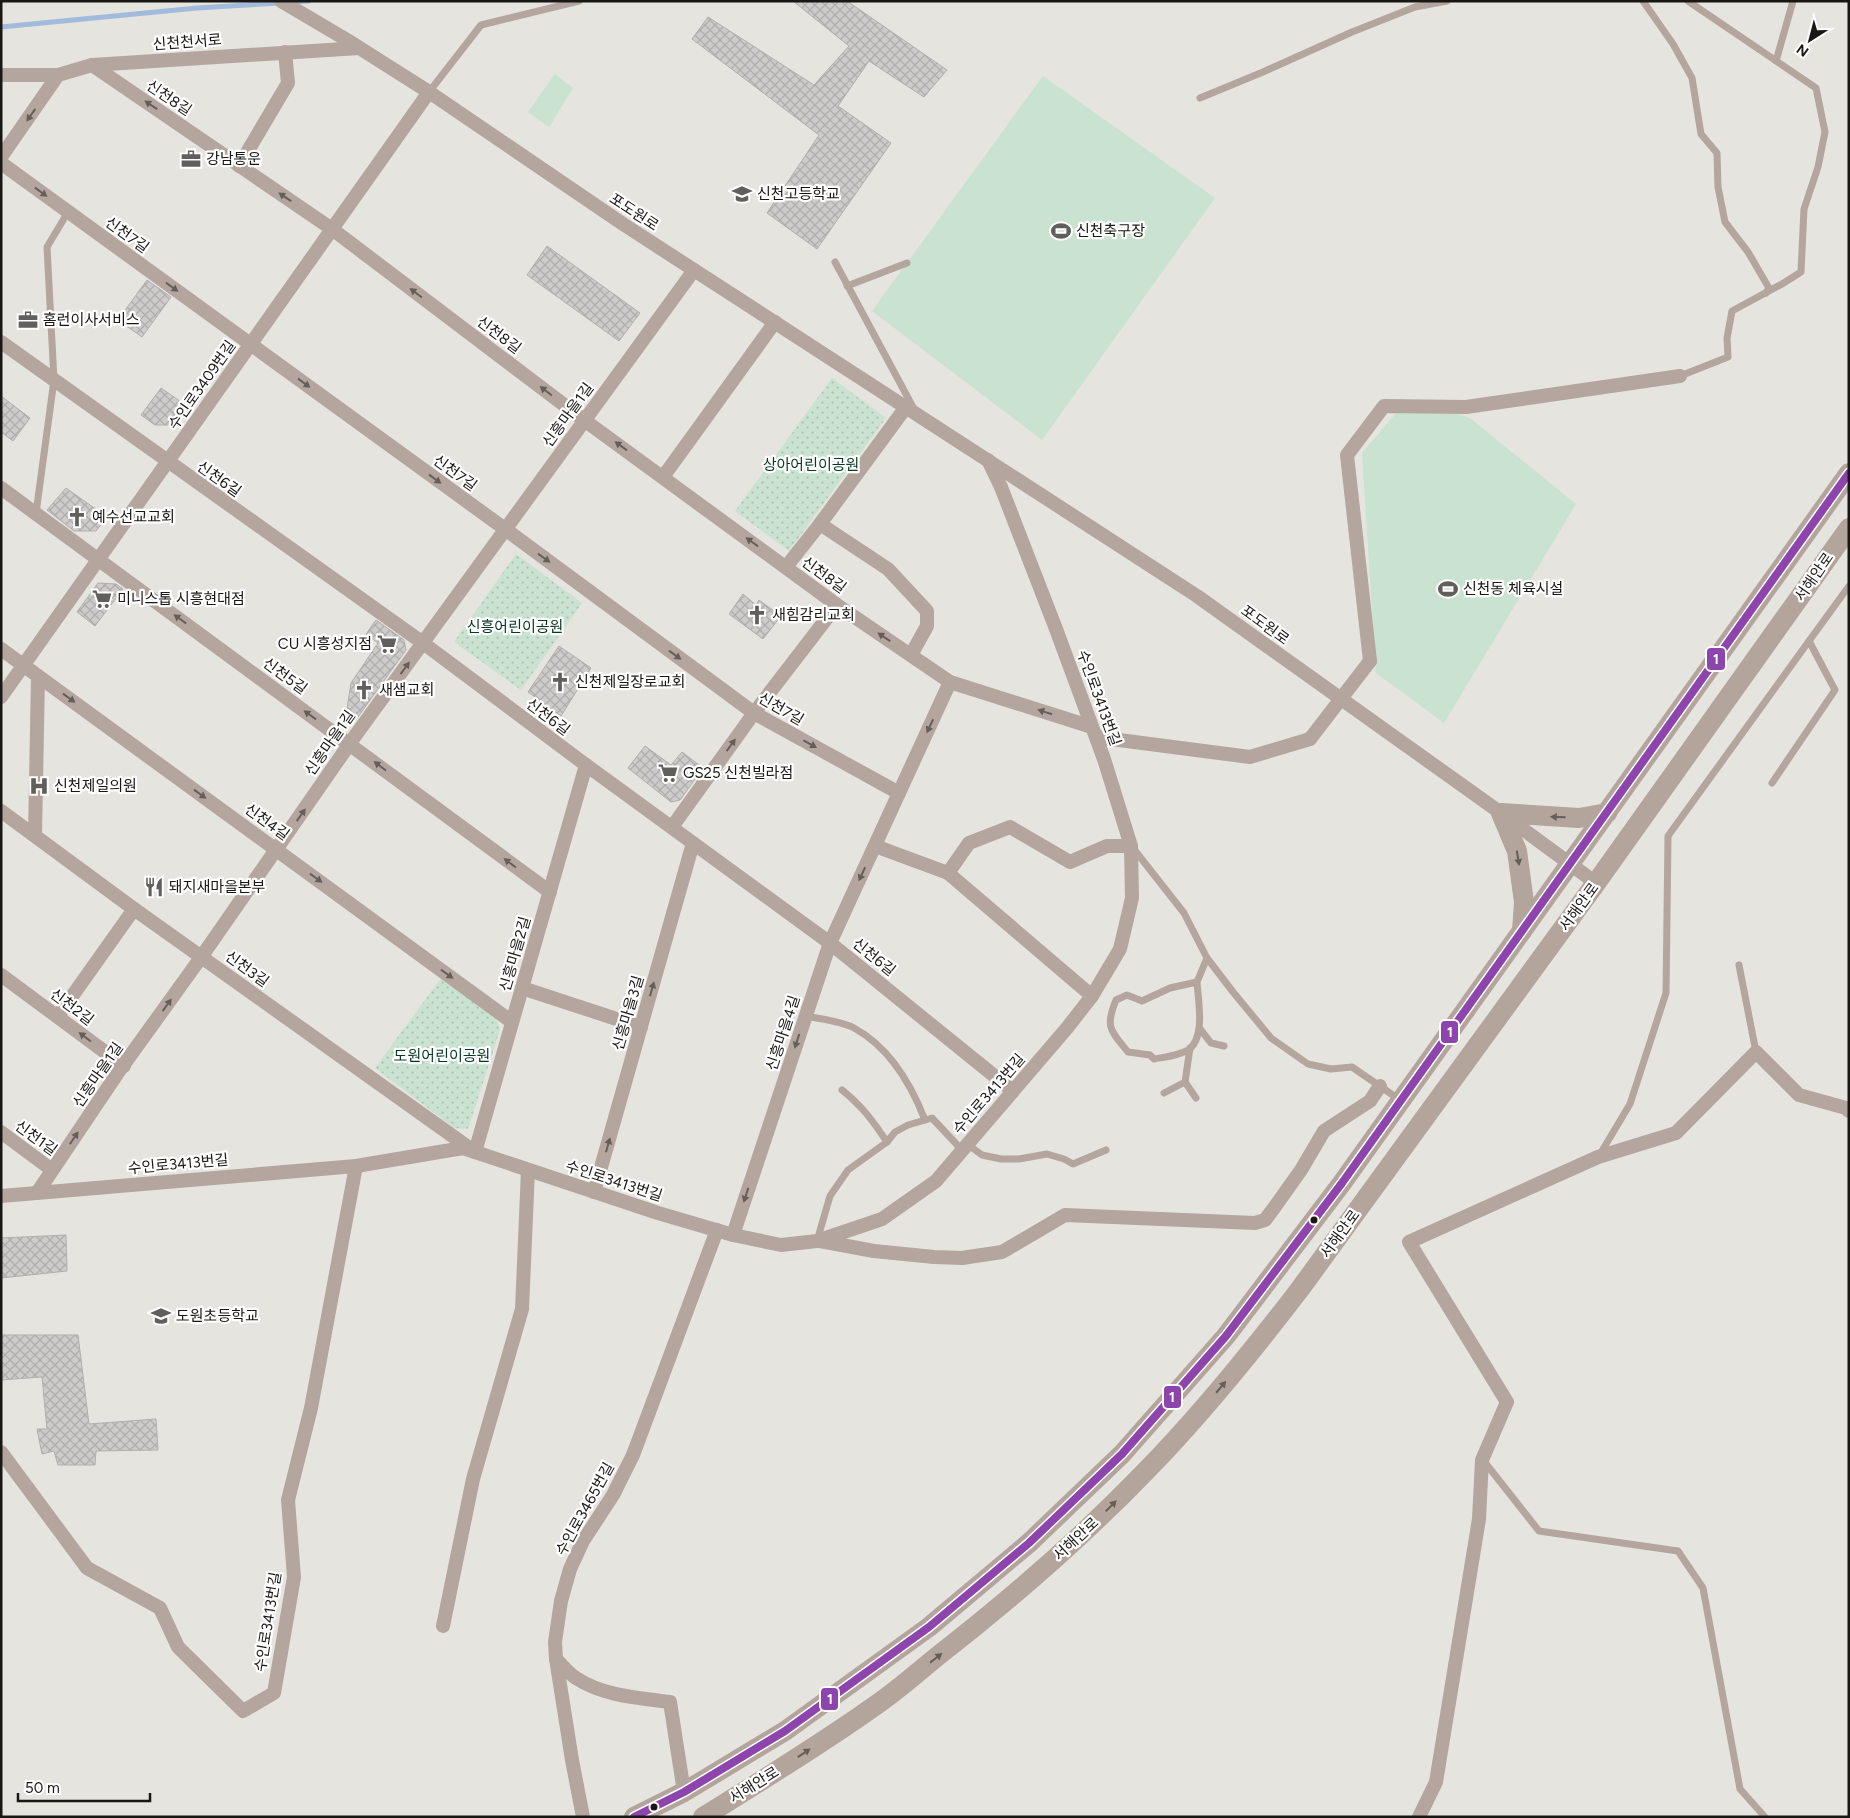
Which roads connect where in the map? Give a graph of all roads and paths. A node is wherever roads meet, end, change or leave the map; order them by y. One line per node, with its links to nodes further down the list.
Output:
1 (281, 1): 7 (street, 포도원로)
2 (579, 1): 13 (lane)
3 (1447, 1): 14 (lane)
4 (1643, 1): 24 (lane)
5 (1688, 1): 9 (lane)
6 (1794, 1): 9 (lane)
7 (359, 48): 8 (street, 신천천서로); 13 (street, 포도원로)
8 (285, 52): 10 (street, 신천천서로); 17 (street)
9 (1776, 61): 24 (lane)
10 (92, 65): 11 (street); 17 (street, 신천8길, one-way to 10)
11 (58, 74): 12 (street); 15 (street, one-way to 15)
12 (1, 75)
13 (428, 92): 19 (street, 수인로3409번길); 22 (street, 포도원로)
14 (1200, 98)
15 (1, 157)
16 (1, 163): 18 (street, 신천7길, one-way to 18)
17 (239, 166): 19 (street, 신천8길, one-way to 17)
18 (68, 212): 27 (street, 신천7길, one-way to 27); 29 (lane)
19 (332, 229): 27 (street, 수인로3409번길); 31 (street, 신천8길, one-way to 19)
20 (834, 262): 23 (lane)
21 (907, 263): 23 (lane)
22 (694, 270): 25 (street, 포도원로); 31 (street, 신흥마을1길)
23 (847, 286): 30 (lane)
24 (1766, 293): 28 (lane)
25 (776, 322): 30 (street, 포도원로); 35 (street)
26 (1, 342): 29 (street, 신천6길)
27 (251, 344): 33 (street, 수인로3409번길); 40 (street, 신천7길, one-way to 40)
28 (1680, 376): 54 (street, 신천8길, bridge)
29 (54, 380): 33 (street, 신천6길); 37 (lane)
30 (912, 410): 32 (street, 포도원로); 38 (street)
31 (584, 420): 35 (street, 신천8길, one-way to 31); 40 (street, 신흥마을1길)
32 (988, 460): 54 (street, 수인로3413번길); 60 (street, 포도원로)
33 (168, 462): 41 (street, 수인로3409번길); 46 (street, 신천6길)
34 (1849, 473): 61 (main road, 서해안로)
35 (663, 477): 42 (street, 신천8길, one-way to 35)
36 (1, 488): 37 (street, 신천5길)
37 (36, 514): 41 (street, 신천5길)
38 (820, 524): 42 (street); 48 (street)
39 (1849, 528): 70 (main road, 서해안로)
40 (505, 529): 46 (street, 신흥마을1길); 53 (street, 신천7길, one-way to 53)
41 (99, 559): 49 (street, 수인로3409번길); 55 (street, 신천5길, one-way to 41)
42 (786, 567): 44 (street, 신천8길)
43 (1849, 586): 45 (lane)
44 (837, 605): 48 (street, 신천8길, one-way to 44); 53 (street)
45 (1809, 641): 57 (lane); 105 (lane)
46 (423, 643): 55 (street, 신흥마을1길, one-way to 46); 56 (street, 신천6길)
47 (1, 649): 49 (street, 신천4길)
48 (911, 655): 51 (street, 신천8길)
49 (24, 665): 50 (street, 신천4길); 52 (street, 수인로3409번길)
50 (38, 676): 63 (street); 67 (street, 신천4길, one-way to 67)
51 (950, 682): 54 (street, 신천8길, one-way to 51); 58 (street, 신흥마을4길, one-way to 58)
52 (1, 697)
53 (754, 714): 58 (street, 신천7길, one-way to 58); 62 (street, one-way to 53)
54 (1094, 732): 66 (street, 수인로3413번길)
55 (350, 744): 67 (street, 신흥마을1길, one-way to 55); 71 (street, 신천5길, one-way to 55)
56 (586, 765): 62 (street, 신천6길); 71 (street, 신흥마을2길)
57 (1772, 784)
58 (899, 793): 65 (street, 신흥마을4길)
59 (1, 811): 63 (street, 신천3길)
60 (1501, 813): 61 (main road, one-way to 60); 68 (street, 포도원로); 73 (main road, one-way to 73)
61 (1607, 813): 68 (main road, 서해안로)
62 (672, 827): 64 (street, 신천6길)
63 (34, 836): 72 (street, 신천3길)
64 (693, 843): 74 (street, 신천6길); 85 (street, 신흥마을3길, one-way to 64)
65 (875, 846): 69 (street); 74 (street, 신흥마을4길, one-way to 74)
66 (1131, 846): 69 (street); 76 (lane); 81 (street, 수인로3413번길)
67 (277, 849): 75 (street, 신흥마을1길); 84 (street, 신천4길, one-way to 84)
68 (1570, 863): 70 (street, 포도원로); 73 (main road, 서해안로)
69 (948, 873): 81 (street)
70 (1596, 883): 122 (main road, 서해안로, one-way to 70)
71 (550, 892): 80 (street, 신흥마을2길)
72 (134, 909): 75 (street, 신천3길); 82 (street)
73 (1522, 931): 97 (main road, 서해안로)
74 (830, 943): 83 (street, 신흥마을4길); 94 (street, 신천6길)
75 (202, 956): 90 (street, 신흥마을1길, one-way to 75); 104 (street, 신천3길)
76 (1207, 958): 79 (lane); 92 (lane)
77 (1739, 965): 89 (lane)
78 (1, 975): 82 (street, 신천2길)
79 (1197, 982): 86 (lane); 88 (lane)
80 (522, 988): 84 (street, 신흥마을2길); 85 (street)
81 (1092, 996): 94 (street, 수인로3413번길)
82 (58, 1016): 90 (street, 신천2길, one-way to 82)
83 (806, 1016): 99 (lane); 113 (street, 신흥마을4길, one-way to 113)
84 (512, 1022): 104 (street, 신흥마을2길)
85 (641, 1027): 109 (street, 신흥마을3길, one-way to 85)
86 (1200, 1029): 87 (lane); 88 (lane)
87 (1224, 1046)
88 (1190, 1048): 91 (lane)
89 (1756, 1052): 98 (street); 105 (street)
90 (124, 1066): 107 (street, 신흥마을1길, one-way to 90)
91 (1185, 1082): 95 (lane); 96 (lane)
92 (1380, 1086): 97 (lane); 114 (street)
93 (842, 1090): 101 (lane)
94 (1013, 1091): 102 (street, 수인로3413번길)
95 (1164, 1093)
96 (1196, 1098)
97 (1401, 1100): 119 (main road, 서해안로)
98 (1849, 1111)
99 (925, 1120): 101 (lane); 102 (lane)
100 (1, 1132): 107 (street, 신천1길)
101 (887, 1142): 114 (lane)
102 (965, 1147): 103 (lane); 114 (street, 수인로3413번길)
103 (1106, 1150)
104 (475, 1152): 106 (street, 수인로3413번길); 108 (street, 수인로3413번길)
105 (1598, 1157): 116 (street)
106 (356, 1166): 110 (street, 수인로3413번길); 115 (street, 수인로3413번길)
107 (52, 1170): 110 (street, 신흥마을1길)
108 (528, 1170): 109 (street, 수인로3413번길); 117 (street)
109 (594, 1192): 112 (street, 수인로3413번길)
110 (37, 1193): 111 (street, 수인로3413번길)
111 (1, 1196)
112 (717, 1230): 113 (street, 수인로3413번길); 118 (street, 수인로3465번길)
113 (733, 1235): 114 (street, 수인로3413번길)
114 (817, 1241)
115 (1, 1452)
116 (1482, 1460): 123 (street); 124 (lane)
117 (443, 1626)
118 (556, 1659): 119 (street); 120 (street, 수인로3465번길)
119 (684, 1792): 121 (main road, 서해안로)
120 (583, 1817)
121 (634, 1817)
122 (703, 1817)
123 (1418, 1817)
124 (1765, 1817)

